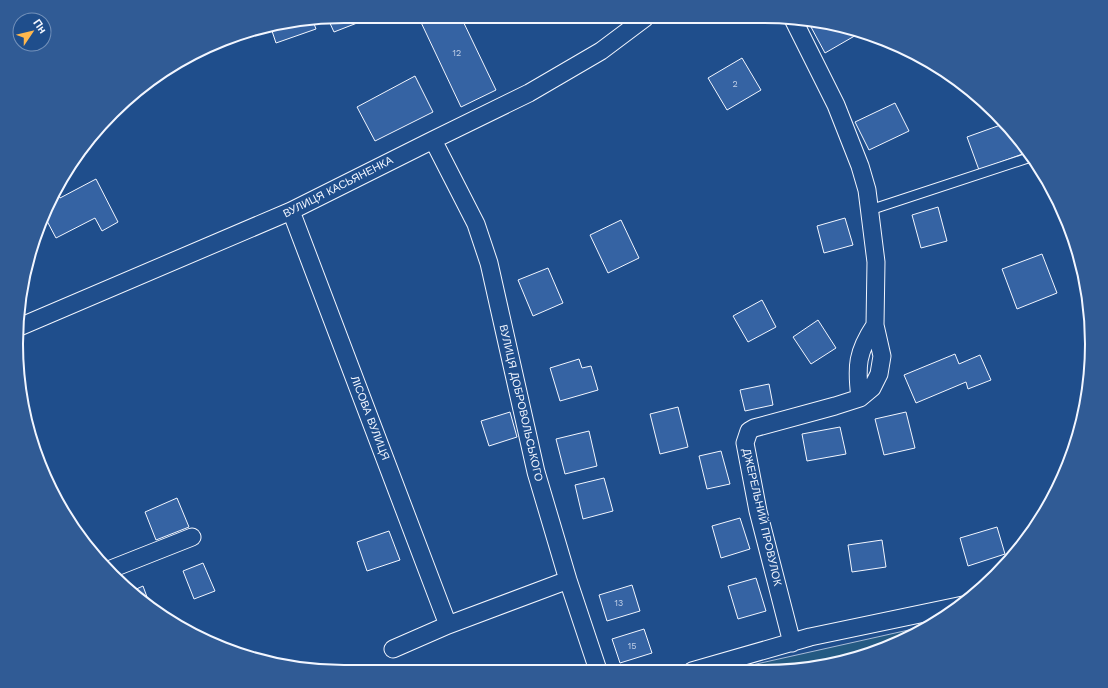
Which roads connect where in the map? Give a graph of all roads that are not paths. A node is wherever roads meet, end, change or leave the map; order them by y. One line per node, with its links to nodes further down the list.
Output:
1 (638, 23): 3 (street, ВУЛИЦЯ КАСЬЯНЕНКА)
2 (796, 25): 5 (street, ДЖЕРЕЛЬНИЙ ПРОВУЛОК)
3 (433, 140): 6 (street, ВУЛИЦЯ КАСЬЯНЕНКА); 12 (street, ВУЛИЦЯ ДОБРОВОЛЬСЬКОГО)
4 (1025, 158): 5 (lane)
5 (870, 210): 8 (street, ДЖЕРЕЛЬНИЙ ПРОВУЛОК)
6 (292, 211): 7 (street, ВУЛИЦЯ КАСЬЯНЕНКА); 14 (street, ЛІСОВА ВУЛИЦЯ)
7 (24, 325)
8 (875, 325): 9 (street); 9 (street, ДЖЕРЕЛЬНИЙ ПРОВУЛОК)
9 (860, 398): 15 (street, ДЖЕРЕЛЬНИЙ ПРОВУЛОК)
10 (192, 537): 11 (street)
11 (113, 567)
12 (568, 580): 14 (street); 17 (street, ВУЛИЦЯ ДОБРОВОЛЬСЬКОГО)
13 (945, 609): 15 (street)
14 (448, 625): 16 (street)
15 (792, 643): 18 (street)
16 (393, 649)
17 (596, 665)
18 (713, 665)

